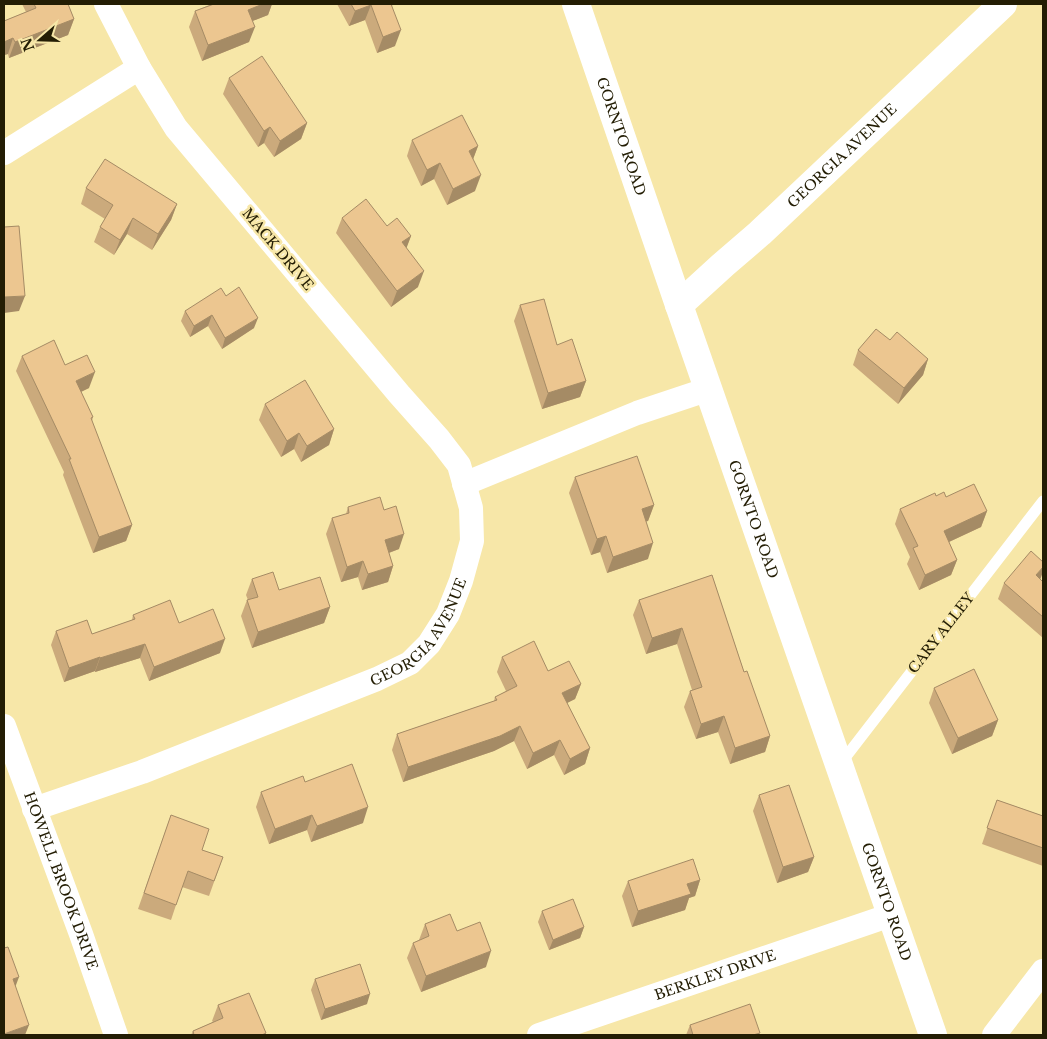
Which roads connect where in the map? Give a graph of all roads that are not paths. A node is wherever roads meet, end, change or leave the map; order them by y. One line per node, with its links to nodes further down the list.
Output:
1 (106, 4): 4 (street, MACK DRIVE)
2 (576, 4): 6 (main road, GORNTO ROAD)
3 (1003, 4): 6 (main road, GEORGIA AVENUE)
4 (140, 68): 5 (street); 8 (street, MACK DRIVE)
5 (4, 153)
6 (679, 306): 7 (main road, GORNTO ROAD)
7 (709, 389): 8 (street); 11 (main road, GORNTO ROAD)
8 (464, 484): 12 (street, GEORGIA AVENUE)
9 (1043, 501): 11 (lane, CARY ALLEY)
10 (4, 726): 12 (street, HOWELL BROOK DRIVE)
11 (839, 765): 13 (main road, GORNTO ROAD)
12 (34, 809): 15 (street, HOWELL BROOK DRIVE)
13 (891, 915): 16 (street, BERKLEY DRIVE); 17 (main road, GORNTO ROAD)
14 (1043, 971): 18 (street)
15 (116, 1035)
16 (539, 1035)
17 (933, 1035)
18 (994, 1035)

